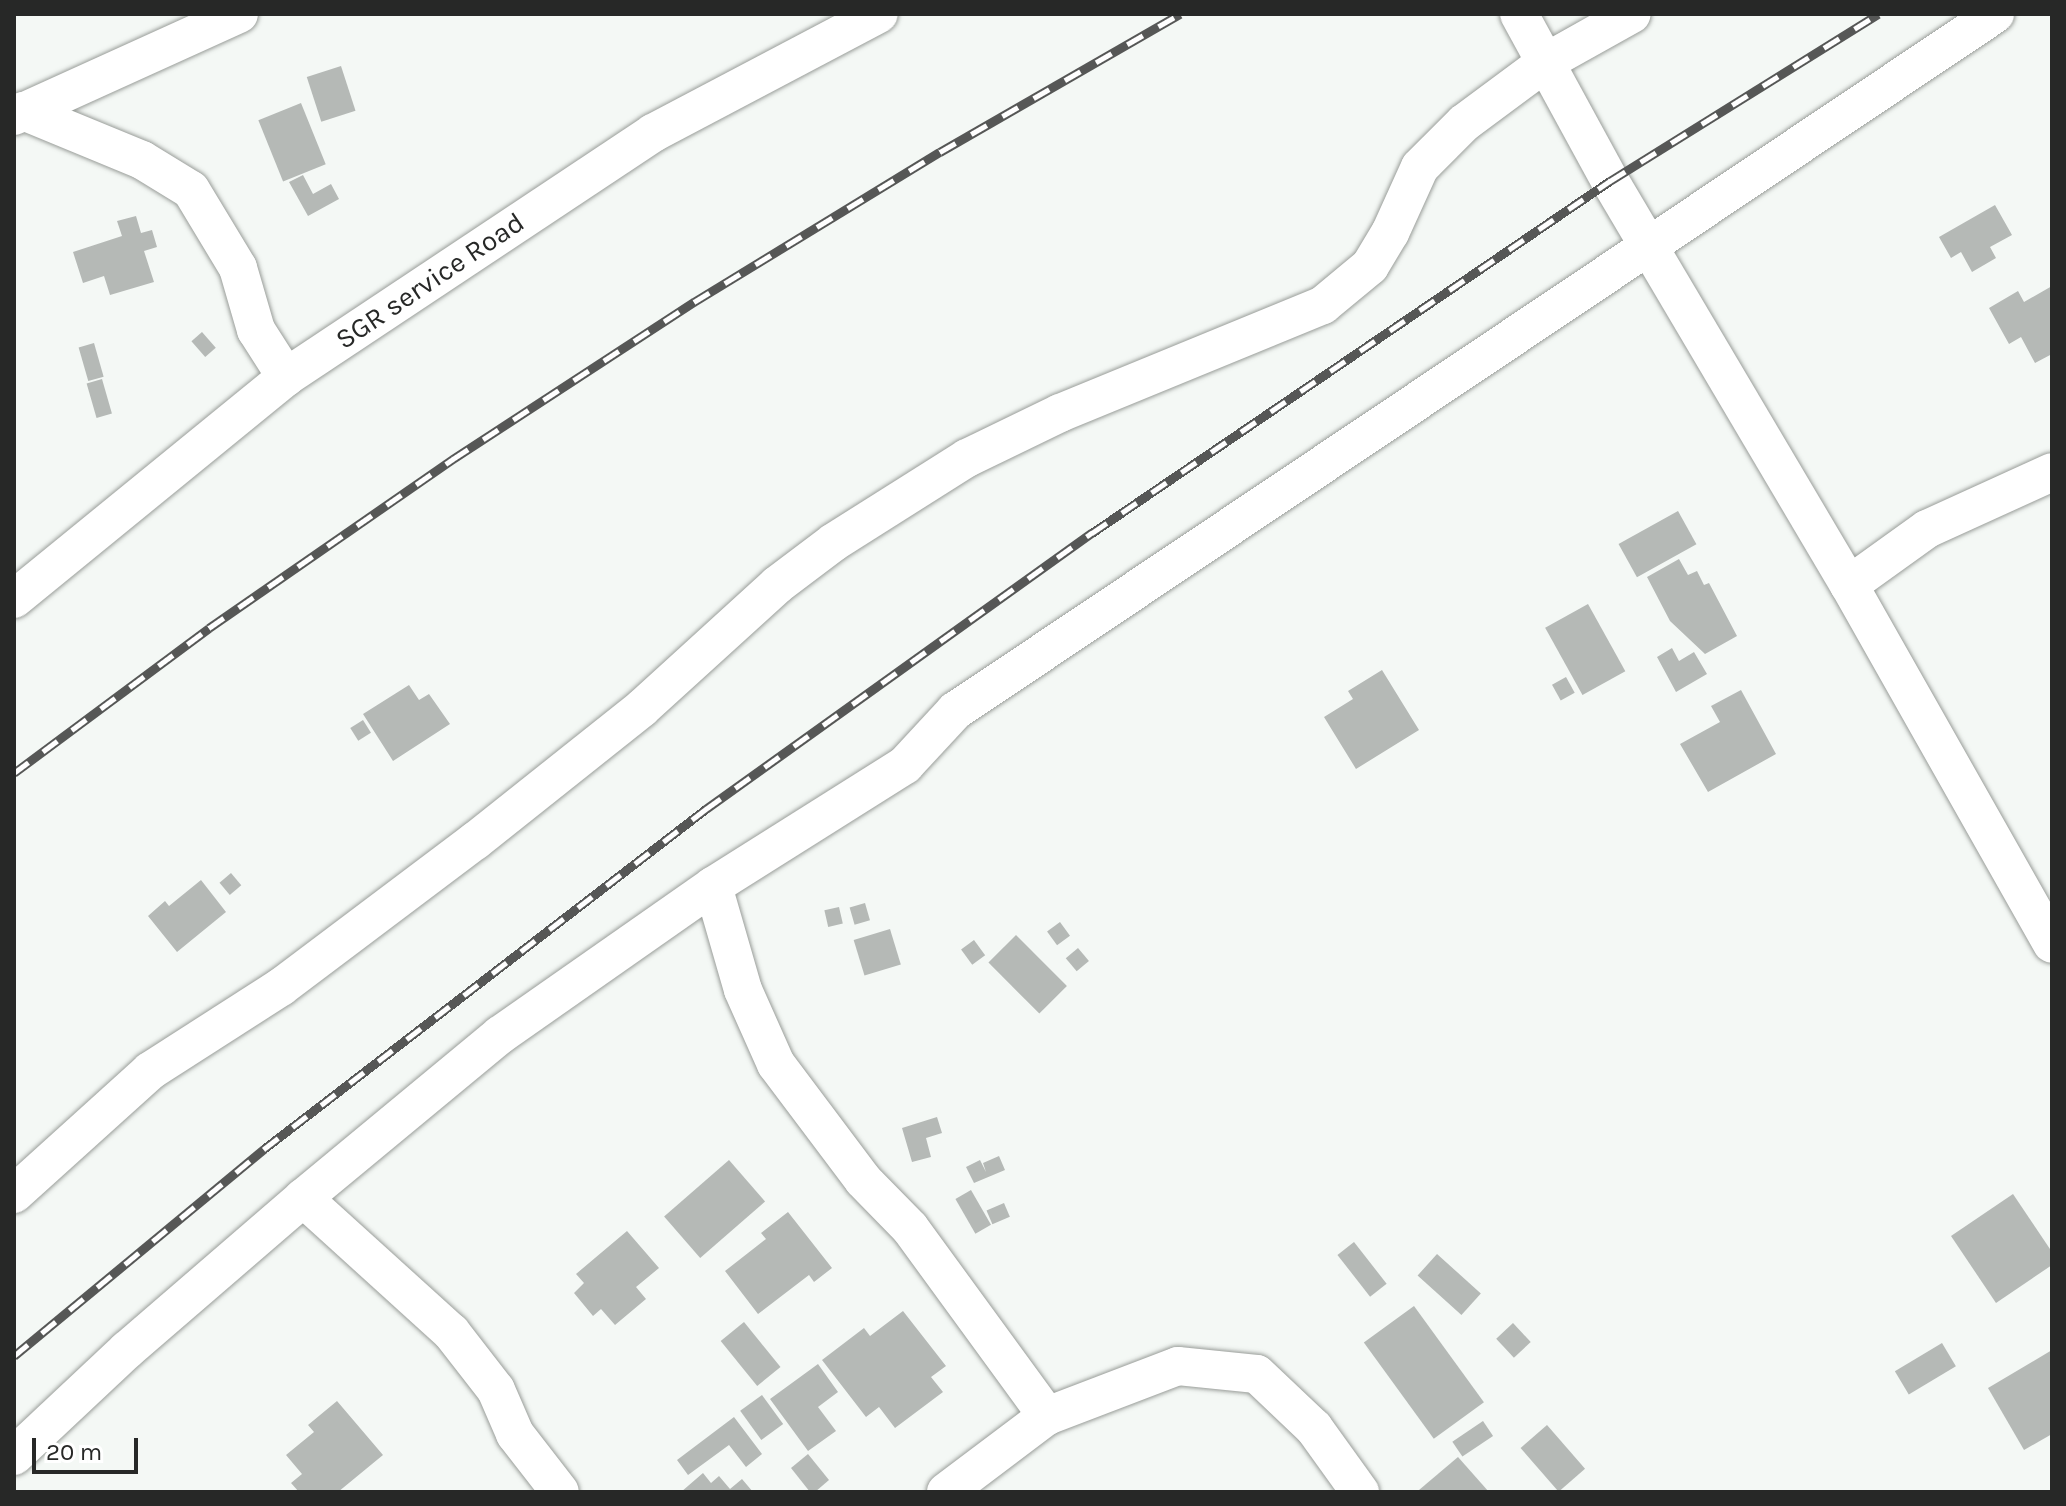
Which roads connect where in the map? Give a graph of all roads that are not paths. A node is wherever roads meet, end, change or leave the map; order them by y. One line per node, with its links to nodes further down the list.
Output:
1 (239, 14): 6 (street)
2 (879, 14): 10 (street, SGR service Road)
3 (1519, 14): 7 (street)
4 (1632, 14): 7 (street)
5 (1995, 14): 9 (street)
6 (188, 23): 8 (street)
7 (1546, 62): 9 (street); 16 (street)
8 (18, 114): 10 (street)
9 (1648, 246): 12 (street); 14 (street)
10 (286, 377): 13 (street, SGR service Road)
11 (2052, 472): 12 (street)
12 (1849, 585): 15 (street)
13 (14, 599)
14 (713, 886): 17 (street); 18 (street)
15 (2052, 944)
16 (14, 1194)
17 (303, 1198): 19 (street); 20 (street)
18 (1047, 1416): 21 (street); 22 (street)
19 (14, 1456)
20 (560, 1492)
21 (946, 1492)
22 (1360, 1492)

